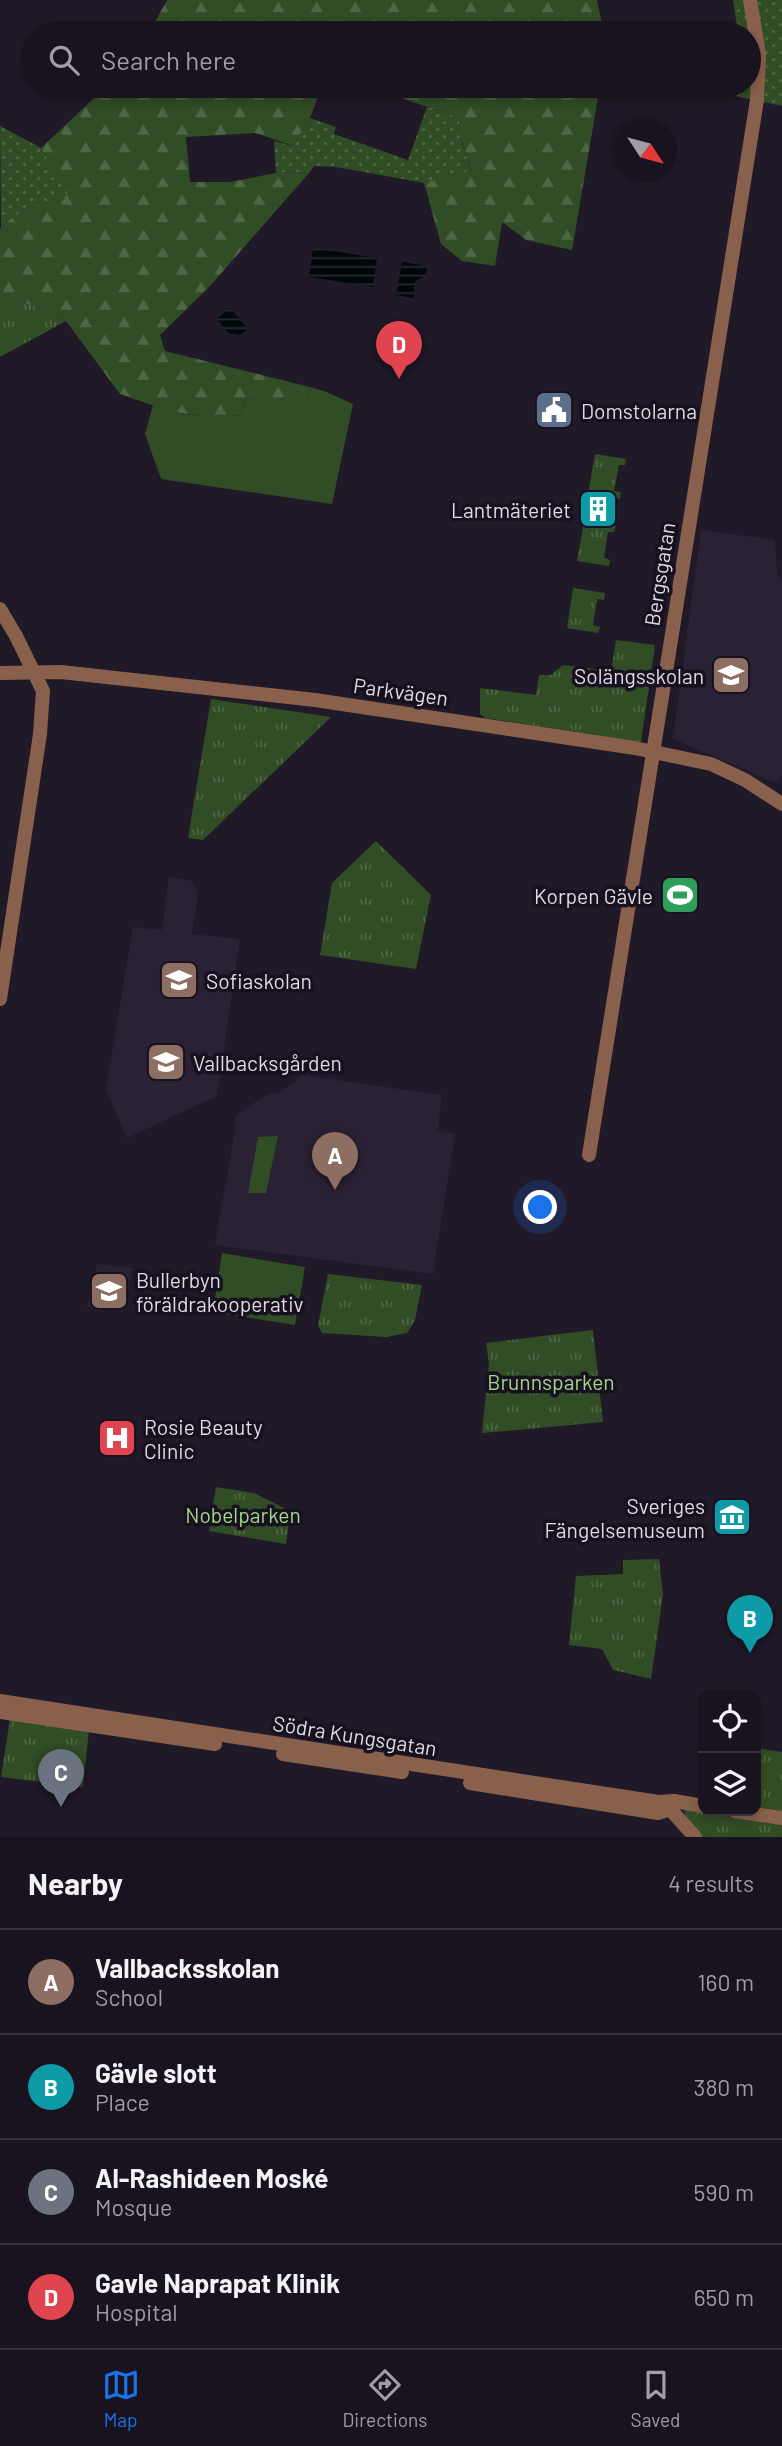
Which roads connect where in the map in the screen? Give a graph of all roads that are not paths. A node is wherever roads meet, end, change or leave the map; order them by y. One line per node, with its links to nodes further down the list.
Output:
1 (750, 0): 2 (street, Bergsgatan)
2 (754, 21)
3 (757, 98): 7 (street, Bergsgatan)
4 (0, 609): 5 (street)
5 (33, 671): 6 (street, Parkvägen); 7 (street, Parkvägen); 9 (street)
6 (0, 673)
7 (652, 751): 8 (street, Parkvägen); 10 (street, Bergsgatan)
8 (782, 804)
9 (0, 999)
10 (589, 1155)
11 (0, 1701): 14 (street, Södra Kungsgatan)
12 (0, 1713): 14 (street, Södra Kungsgatan)
13 (698, 1806): 14 (street, Södra Kungsgatan)
14 (667, 1808): 17 (street)
15 (761, 1815): 16 (street)
16 (782, 1818)
17 (695, 1837)

